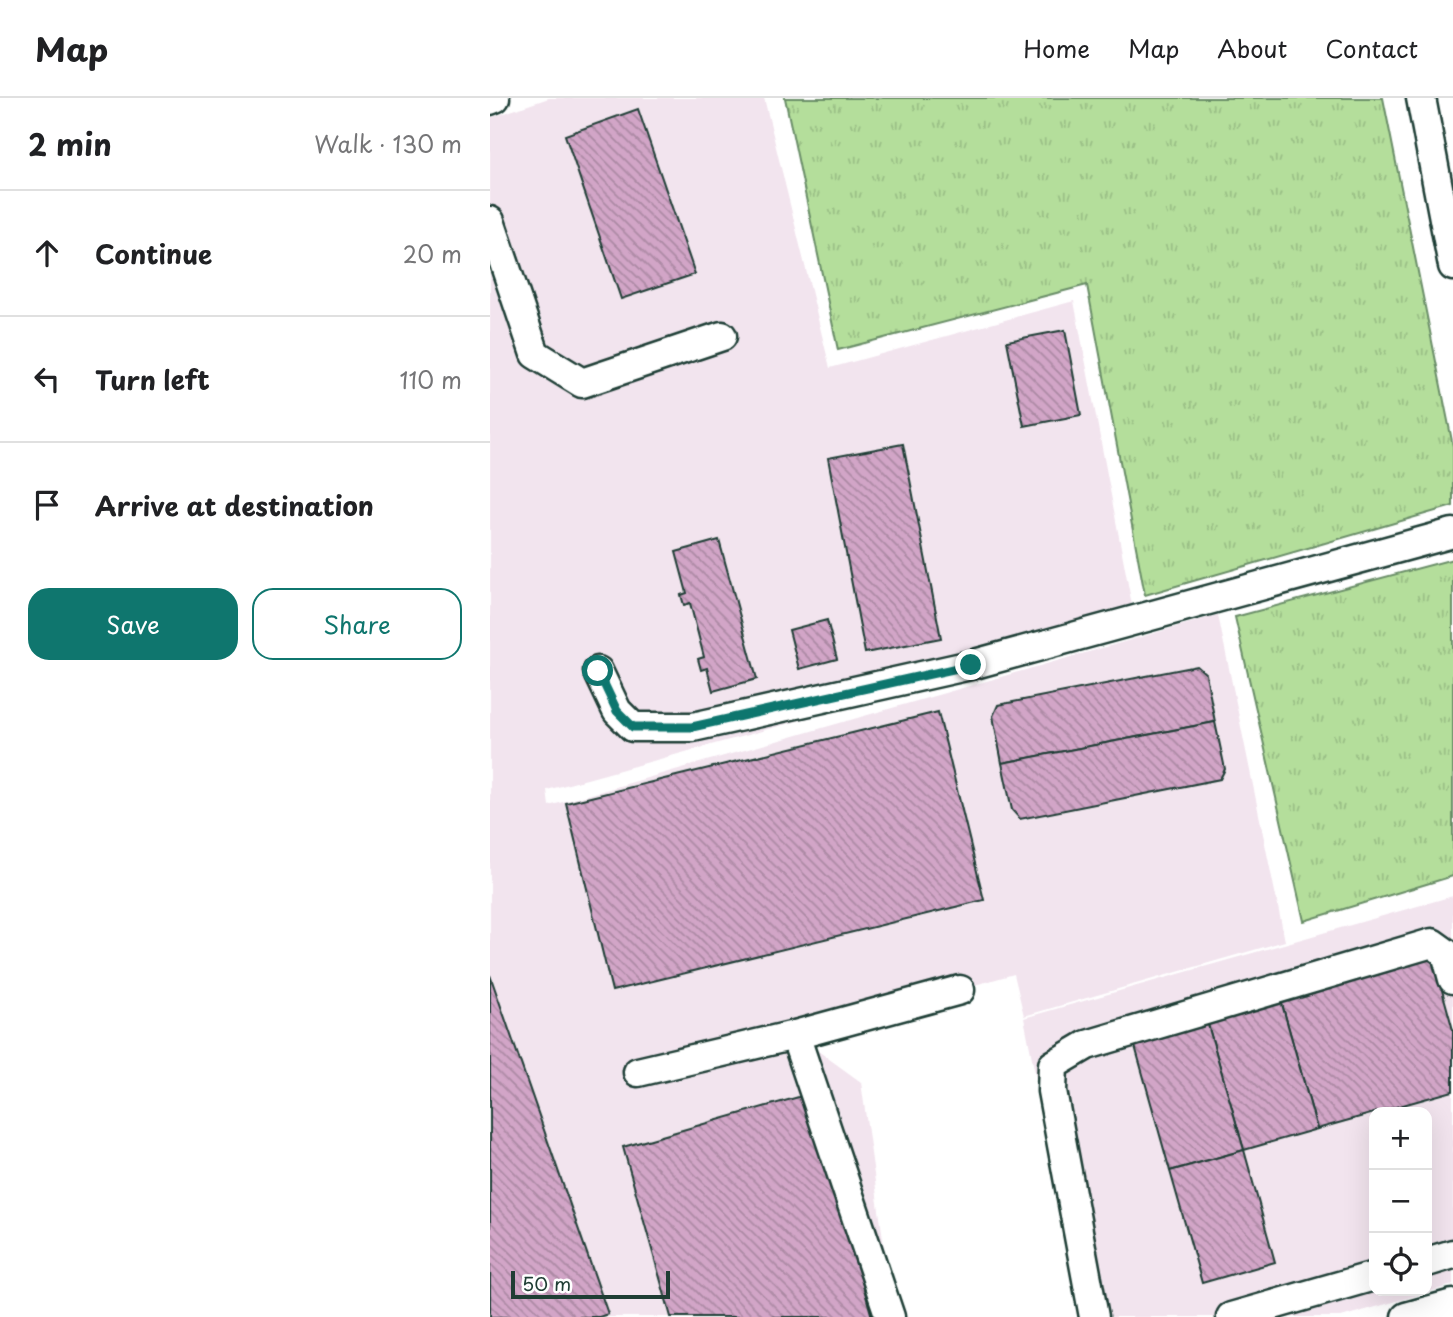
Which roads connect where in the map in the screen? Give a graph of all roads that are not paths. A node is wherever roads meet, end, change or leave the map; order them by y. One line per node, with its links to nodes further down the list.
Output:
1 (495, 98): 3 (street)
2 (1422, 98): 5 (street)
3 (490, 100)
4 (490, 221): 6 (street)
5 (1453, 266)
6 (722, 336)
7 (1453, 533): 8 (street)
8 (598, 671)
9 (1453, 979): 18 (street)
10 (960, 990): 11 (street)
11 (795, 1035): 12 (street); 17 (street)
12 (638, 1072)
13 (1453, 1254): 14 (street)
14 (1432, 1260)
15 (1369, 1277): 19 (street)
16 (1453, 1304): 20 (street)
17 (890, 1317)
18 (1094, 1317)
19 (1231, 1317)
20 (1406, 1317)

